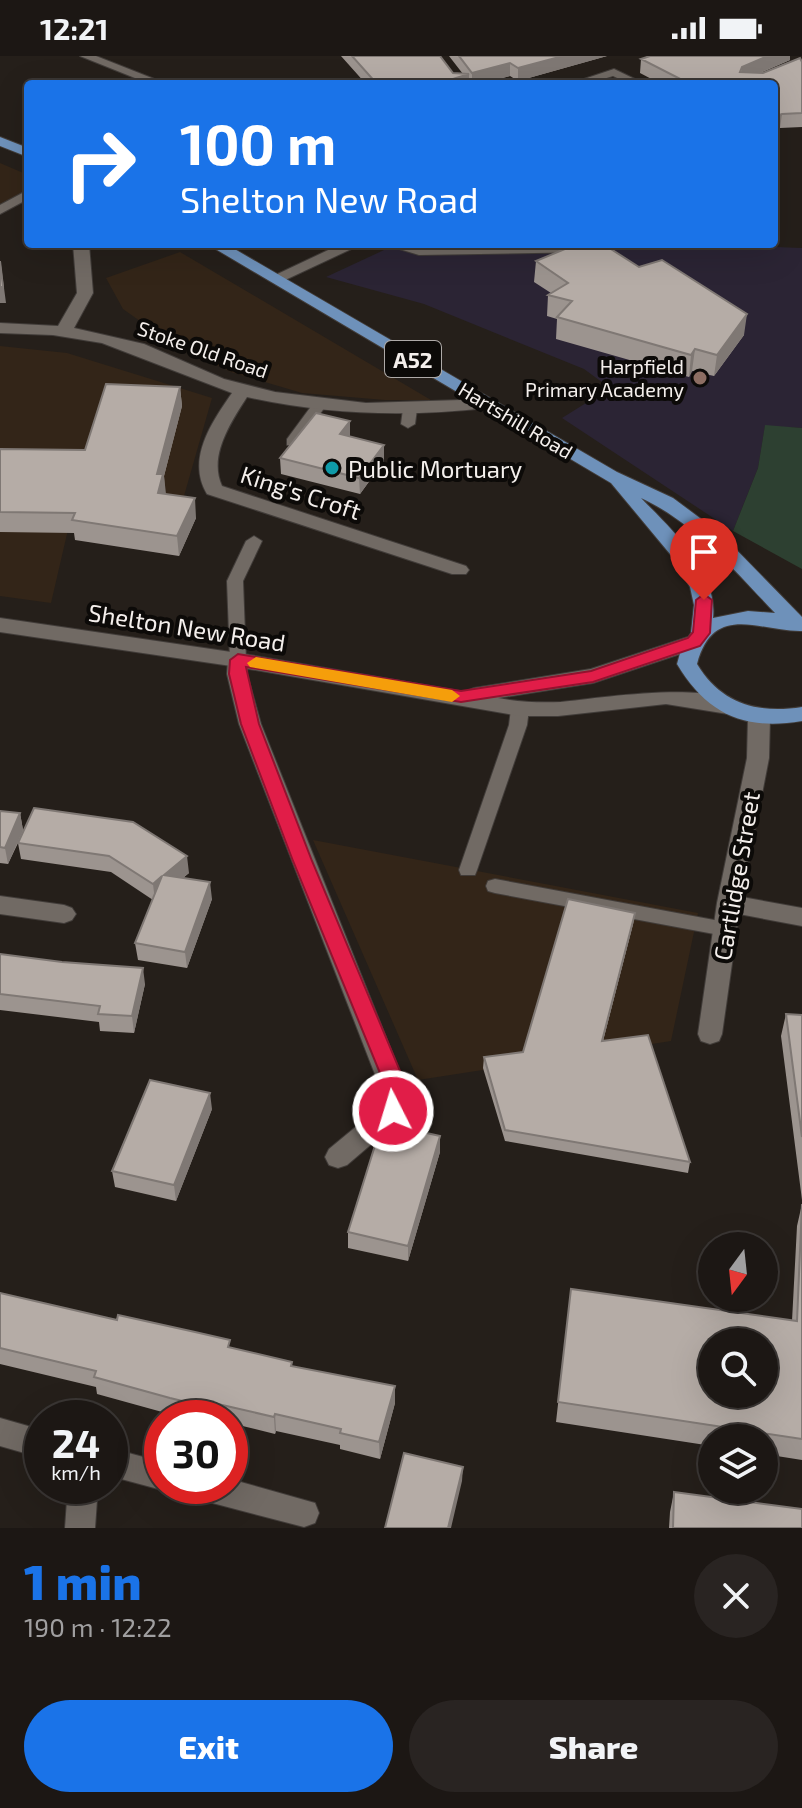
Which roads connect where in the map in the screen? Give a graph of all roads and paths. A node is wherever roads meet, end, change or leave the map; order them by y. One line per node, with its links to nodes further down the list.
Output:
1 (86, 56): 2 (lane)
2 (150, 80)
3 (588, 80): 4 (lane)
4 (631, 80)
5 (0, 141): 6 (main road)
6 (24, 151)
7 (24, 196): 8 (lane)
8 (0, 210)
9 (81, 248): 16 (street)
10 (222, 248): 14 (main road, Hartshill Road / A52)
11 (345, 248): 14 (street)
12 (407, 248): 13 (lane)
13 (576, 248)
14 (277, 278): 18 (main road, Hartshill Road / A52)
15 (0, 328): 16 (street, Stoke Old Road)
16 (65, 329): 17 (street, Stoke Old Road)
17 (242, 391): 19 (street, Stoke Old Road); 23 (street, King's Croft)
18 (487, 403): 19 (street, Stoke Old Road); 21 (main road, Hartshill Road / A52)
19 (320, 404): 20 (lane)
20 (292, 442)
21 (610, 476): 27 (main road, Hartshill Road / A52); 28 (main road, Hartshill Road / A52)
22 (254, 541): 29 (lane)
23 (384, 546): 24 (street, King's Croft); 25 (street, King's Croft)
24 (371, 563)
25 (459, 570)
26 (0, 625): 29 (street, Shelton New Road)
27 (800, 626): 28 (main road, A52)
28 (698, 638): 30 (street, Shelton New Road); 31 (main road, A52)
29 (238, 660): 30 (street, Shelton New Road); 43 (street)
30 (461, 696): 32 (street, Shelton New Road)
31 (728, 707): 32 (street, Shelton New Road); 34 (main road, A52)
32 (520, 709): 35 (lane)
33 (802, 714): 34 (main road, A52)
34 (759, 718): 37 (street, Cartlidge Street)
35 (468, 870)
36 (495, 886): 41 (lane)
37 (729, 903): 40 (street); 41 (street, Cartlidge Street)
38 (0, 905): 39 (street)
39 (64, 914)
40 (802, 917)
41 (725, 929): 42 (street, Cartlidge Street)
42 (710, 1034)
43 (338, 1157)
44 (0, 1432): 45 (street)
45 (24, 1439)
46 (248, 1498): 48 (street)
47 (82, 1504): 49 (street)
48 (304, 1513)
49 (80, 1528)

